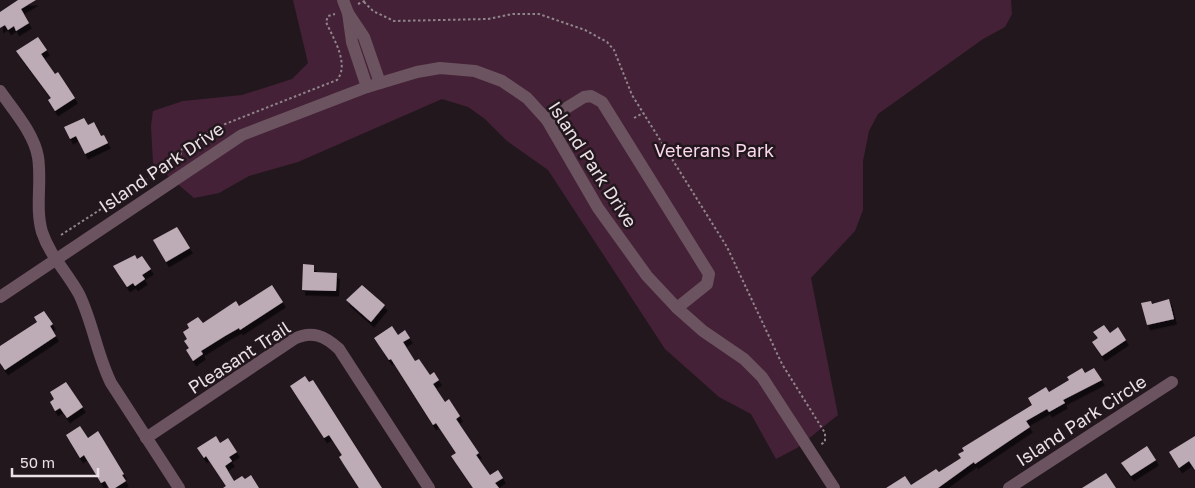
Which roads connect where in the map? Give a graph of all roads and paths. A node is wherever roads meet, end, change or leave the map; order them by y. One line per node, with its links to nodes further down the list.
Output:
1 (366, 1): 2 (path); 6 (path)
2 (346, 8): 3 (street); 4 (street); 9 (path)
3 (380, 83): 4 (street, Island Park Drive); 8 (street, Island Park Drive)
4 (367, 87): 10 (street, Island Park Drive)
5 (0, 91): 10 (street)
6 (643, 113): 7 (path); 15 (path)
7 (634, 118)
8 (547, 120): 12 (street, Island Park Drive); 12 (street)
9 (62, 235)
10 (55, 260): 11 (street, Island Park Drive); 14 (street)
11 (0, 297)
12 (677, 308): 15 (street, Island Park Drive)
13 (1172, 382): 19 (street, Island Park Circle)
14 (146, 438): 16 (street); 17 (street, Pleasant Trail)
15 (810, 452): 18 (street, Island Park Drive)
16 (179, 488)
17 (430, 488)
18 (834, 488)
19 (1009, 488)

